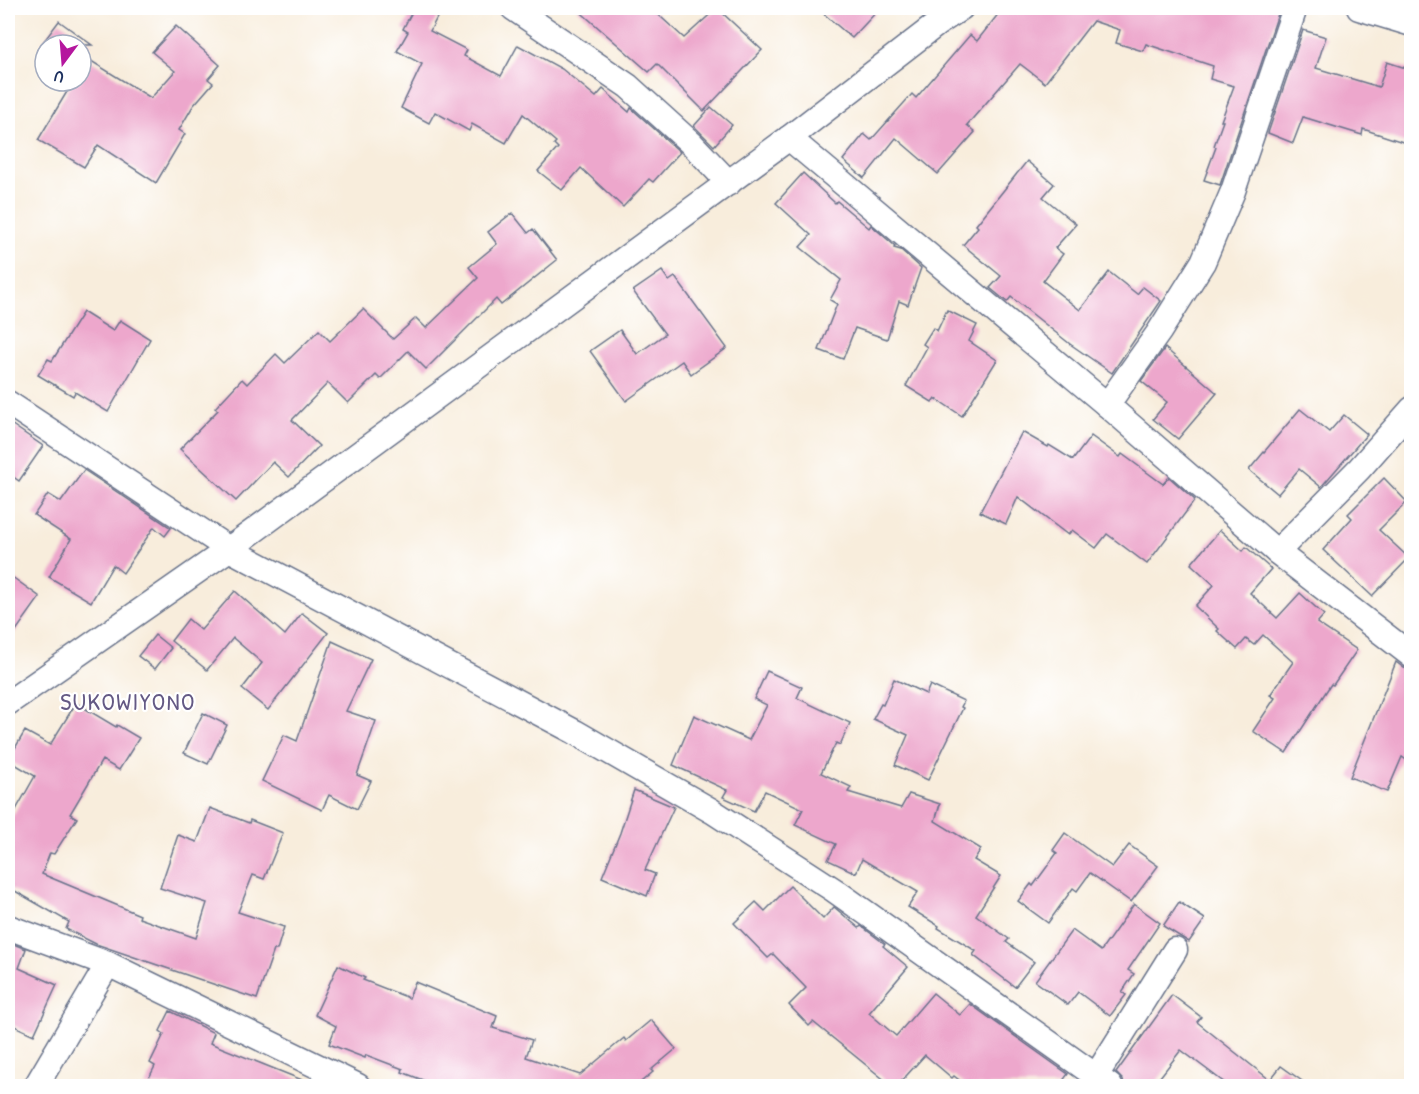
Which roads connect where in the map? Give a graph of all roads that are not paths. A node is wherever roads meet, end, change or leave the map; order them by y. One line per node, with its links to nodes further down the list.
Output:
1 (513, 8): 7 (street)
2 (961, 8): 6 (street)
3 (1294, 8): 9 (street)
4 (1359, 8): 5 (street)
5 (1412, 24)
6 (789, 138): 7 (street); 9 (street)
7 (729, 183): 11 (street)
8 (8, 404): 11 (street)
9 (1107, 405): 12 (street)
10 (1412, 409): 12 (street)
11 (229, 549): 14 (street); 18 (street)
12 (1277, 552): 13 (street)
13 (1412, 656)
14 (8, 703)
15 (8, 927): 17 (street)
16 (1175, 950): 18 (street)
17 (108, 964): 19 (street); 20 (street)
18 (1103, 1081)
19 (36, 1086)
20 (358, 1086)

